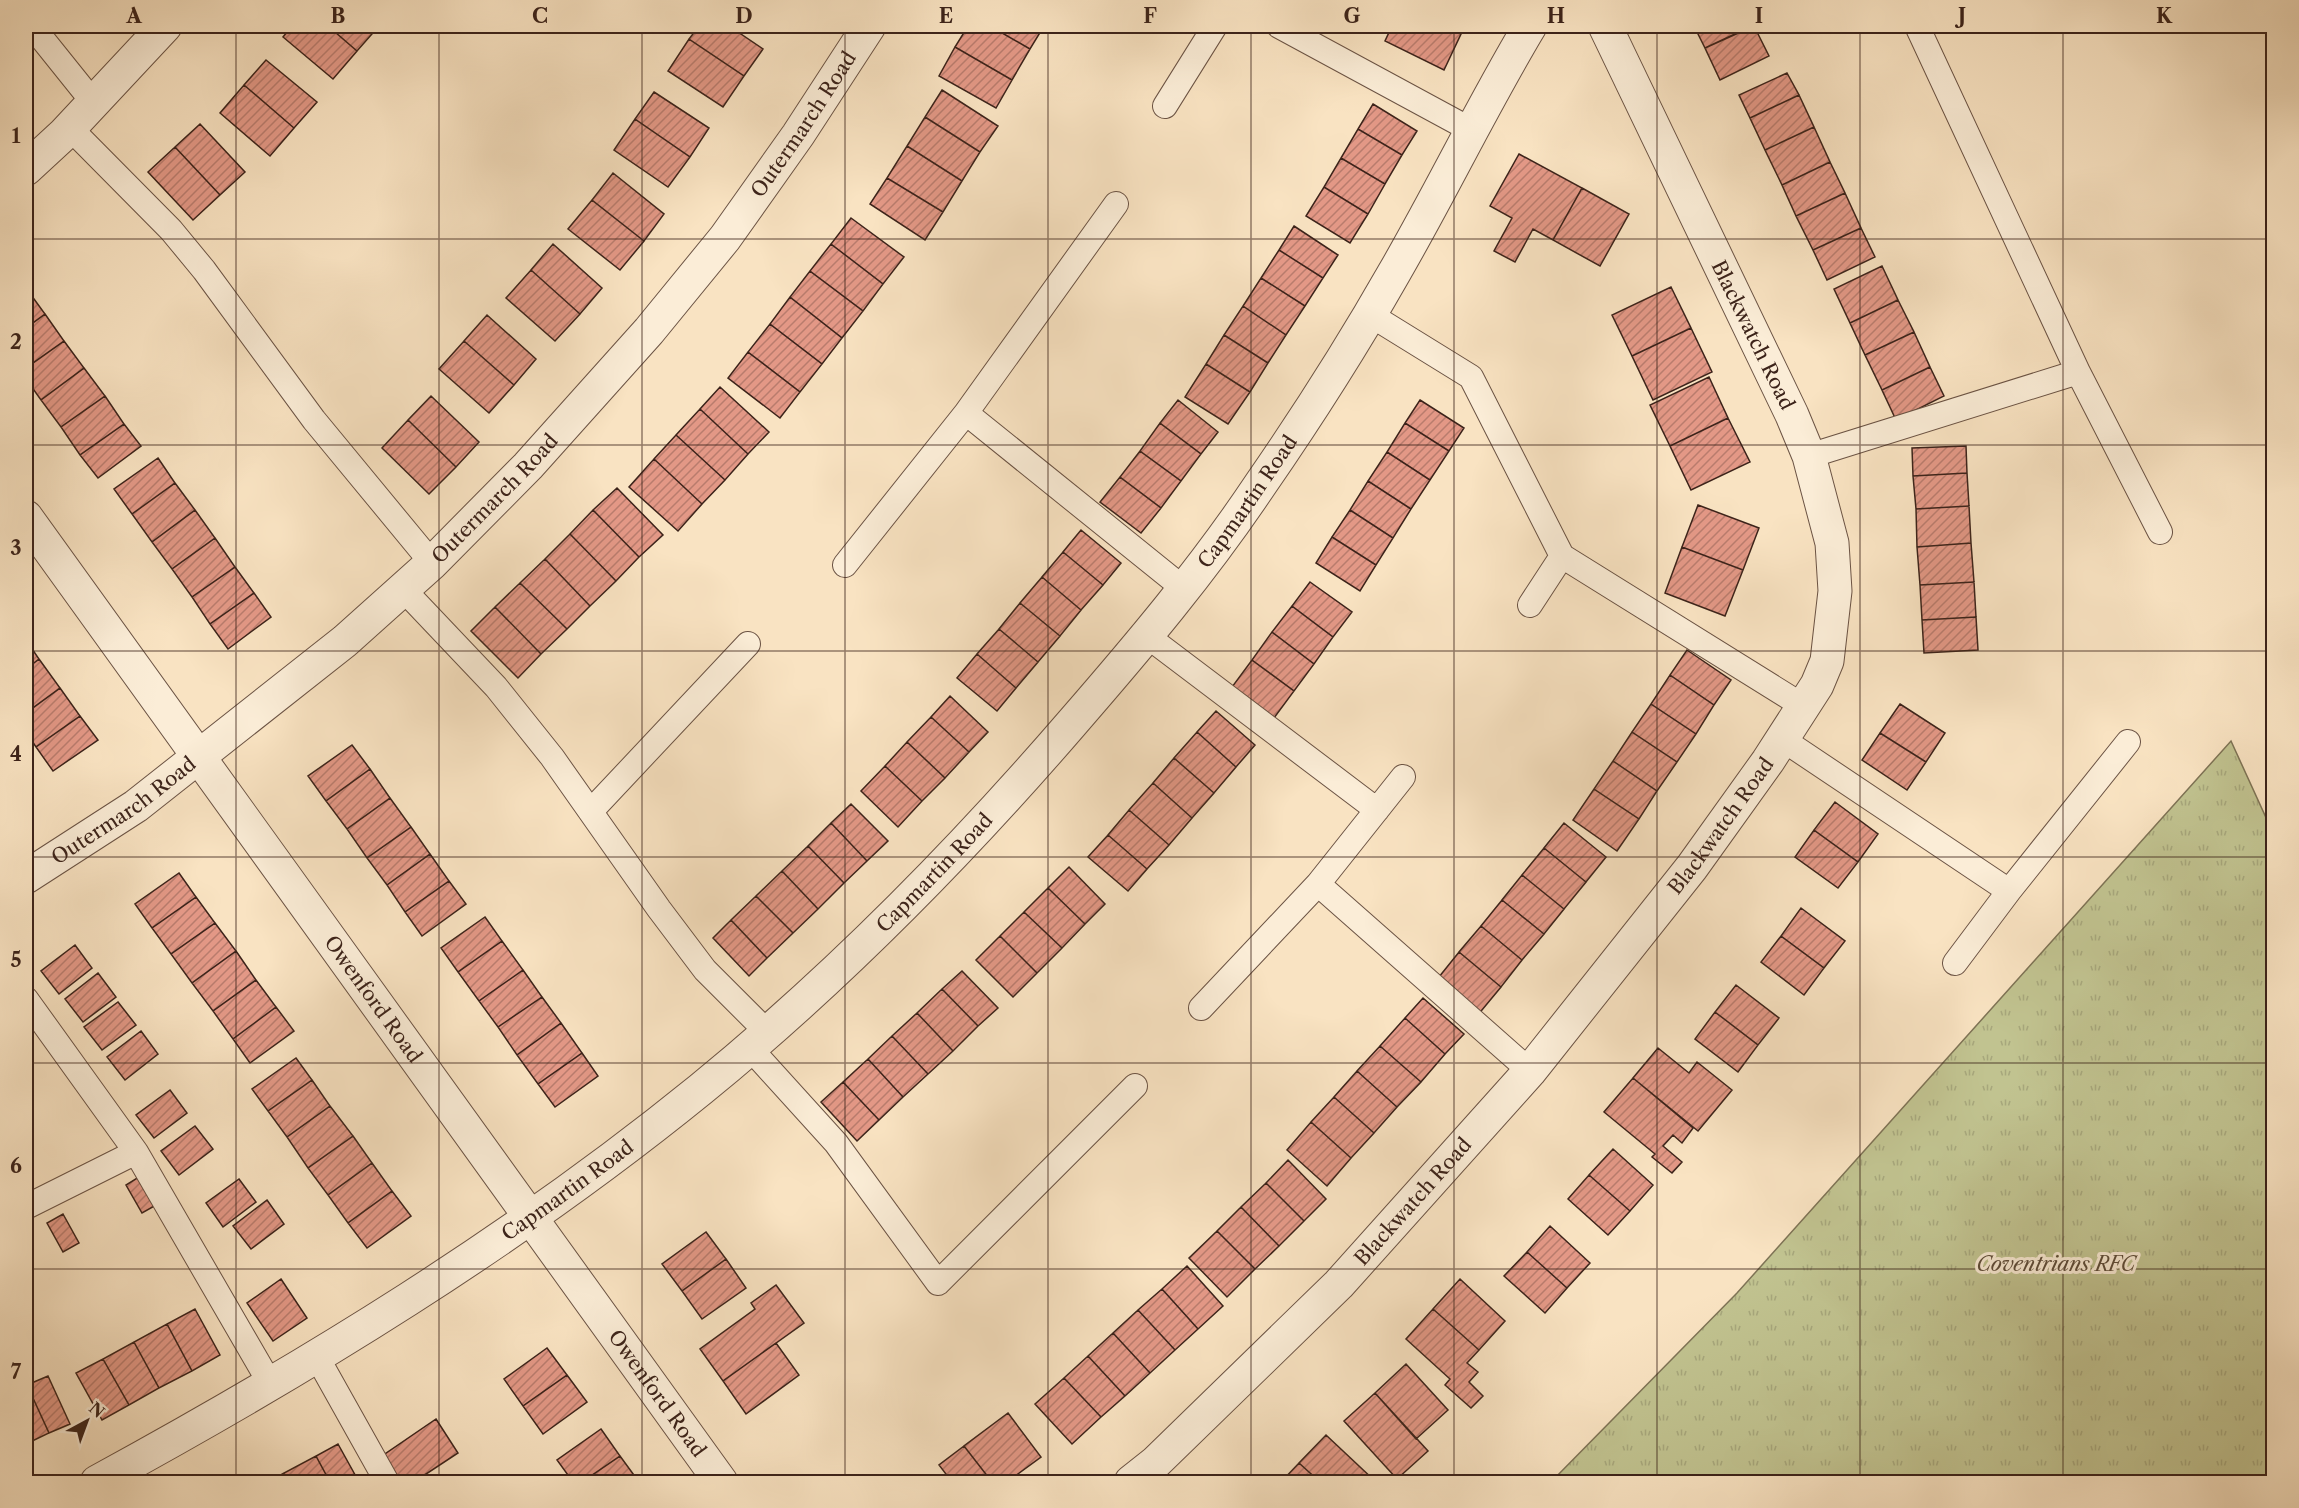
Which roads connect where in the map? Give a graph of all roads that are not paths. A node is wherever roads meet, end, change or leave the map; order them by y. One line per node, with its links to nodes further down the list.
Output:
1 (32, 26): 9 (lane)
2 (165, 26): 9 (street)
3 (869, 26): 22 (street, Outermarch Road)
4 (1215, 26): 10 (lane)
5 (1279, 26): 12 (lane)
6 (1530, 26): 12 (street, Capmartin Road)
7 (1605, 26): 18 (street, Blackwatch Road)
8 (1917, 26): 16 (lane)
9 (93, 102): 11 (street)
10 (1165, 106)
11 (70, 128): 13 (street); 22 (lane)
12 (1473, 131): 15 (street, Capmartin Road)
13 (26, 170)
14 (1116, 204): 17 (lane)
15 (1369, 314): 21 (lane); 24 (street, Capmartin Road)
16 (2078, 372): 18 (lane); 20 (lane)
17 (966, 413): 23 (lane); 24 (lane)
18 (1809, 456): 29 (street, Blackwatch Road)
19 (26, 517): 32 (street, Owenford Road)
20 (2160, 532)
21 (1562, 556): 26 (lane); 29 (lane)
22 (432, 563): 25 (street, Outermarch Road)
23 (845, 565)
24 (1183, 588): 27 (street, Capmartin Road)
25 (403, 589): 32 (street, Outermarch Road); 34 (lane)
26 (1530, 605)
27 (1148, 636): 35 (lane); 42 (street, Capmartin Road)
28 (748, 644): 34 (lane)
29 (1803, 706): 30 (street, Blackwatch Road)
30 (1782, 739): 38 (lane); 43 (street, Blackwatch Road)
31 (2128, 742): 38 (lane)
32 (199, 757): 36 (street, Outermarch Road); 47 (street, Owenford Road)
33 (1403, 777): 35 (lane)
34 (591, 810): 42 (lane)
35 (1377, 810): 37 (lane)
36 (26, 877)
37 (1318, 884): 41 (lane); 43 (lane)
38 (2009, 891): 39 (lane)
39 (1955, 963)
40 (26, 999): 45 (lane)
41 (1201, 1008)
42 (758, 1040): 44 (lane); 47 (street, Capmartin Road)
43 (1530, 1071): 53 (street, Blackwatch Road)
44 (1135, 1086)
45 (135, 1152): 46 (lane); 49 (lane)
46 (26, 1206)
47 (531, 1217): 48 (street, Capmartin Road); 52 (street, Owenford Road)
48 (317, 1357): 49 (street, Capmartin Road); 51 (lane)
49 (271, 1385): 50 (street, Capmartin Road)
50 (98, 1482)
51 (387, 1482)
52 (721, 1482)
53 (1131, 1482)

